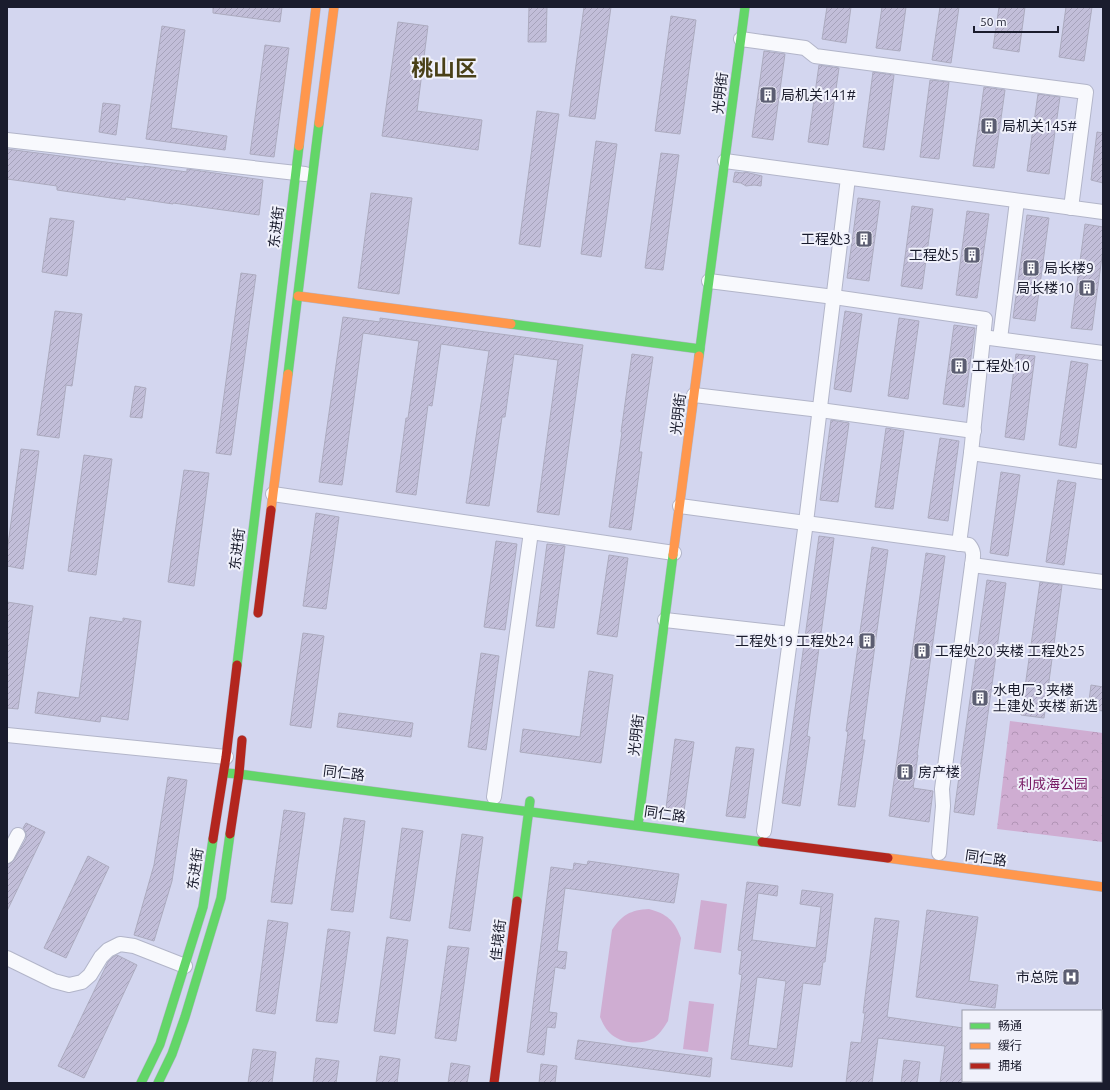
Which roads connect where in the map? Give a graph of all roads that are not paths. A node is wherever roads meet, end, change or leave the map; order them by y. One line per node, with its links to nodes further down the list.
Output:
1 (316, 7): 7 (main road, 东进街)
2 (334, 7): 8 (main road, 东进街)
3 (745, 7): 4 (main road, 光明街)
4 (741, 39): 6 (main road, 光明街); 11 (street)
5 (7, 140): 7 (street)
6 (725, 161): 9 (street); 13 (main road, 光明街)
7 (296, 173): 8 (street); 38 (main road, 东进街)
8 (313, 175): 14 (main road, 东进街)
9 (848, 178): 10 (street); 15 (street)
10 (1017, 201): 11 (street); 17 (street)
11 (1071, 208): 12 (street)
12 (1103, 212)
13 (709, 281): 15 (street); 18 (main road, 光明街)
14 (298, 296): 18 (main road); 25 (main road, 东进街)
15 (834, 297): 16 (street); 21 (street)
16 (984, 337): 17 (street); 22 (street)
17 (1000, 339): 19 (street)
18 (700, 349): 20 (main road, 光明街)
19 (1103, 353)
20 (694, 395): 21 (street); 26 (main road, 光明街)
21 (820, 410): 22 (street); 27 (street)
22 (974, 431): 23 (street)
23 (971, 453): 24 (street); 29 (street)
24 (1103, 472)
25 (273, 494): 28 (street); 34 (main road, 东进街)
26 (680, 506): 27 (street); 30 (main road, 光明街)
27 (806, 522): 29 (street); 35 (street)
28 (531, 532): 30 (street); 40 (street)
29 (959, 544): 31 (street)
30 (674, 553): 33 (main road, 光明街)
31 (972, 565): 32 (street); 46 (street)
32 (1103, 582)
33 (665, 620): 35 (street); 43 (main road, 光明街)
34 (257, 623)
35 (790, 634): 44 (street)
36 (243, 733): 39 (main road)
37 (7, 735): 38 (street)
38 (225, 765): 39 (main road, 同仁路); 50 (main road, 东进街)
39 (242, 768): 42 (main road, 同仁路); 52 (main road)
40 (494, 797)
41 (530, 802): 42 (main road, 佳境街)
42 (529, 811): 43 (main road, 同仁路); 53 (main road, 佳境街)
43 (638, 825): 48 (main road, 同仁路)
44 (764, 831)
45 (18, 834): 47 (street)
46 (938, 854)
47 (7, 856)
48 (1103, 888)
49 (7, 958): 50 (street)
50 (185, 966): 51 (main road, 东进街)
51 (141, 1083)
52 (158, 1083)
53 (494, 1083)

